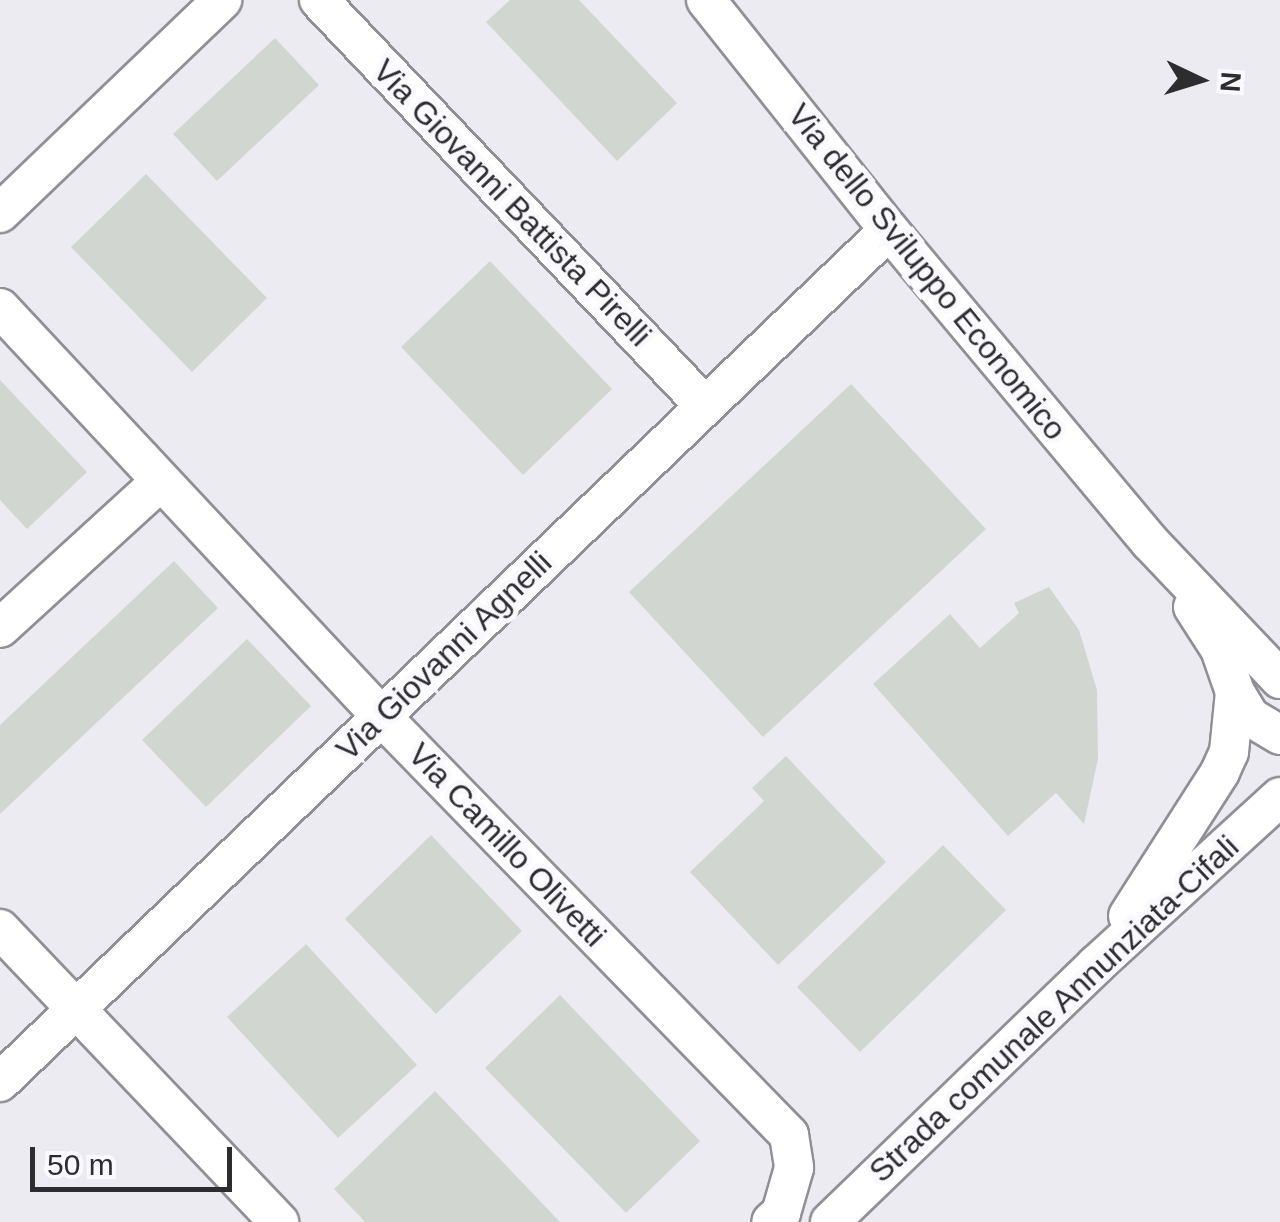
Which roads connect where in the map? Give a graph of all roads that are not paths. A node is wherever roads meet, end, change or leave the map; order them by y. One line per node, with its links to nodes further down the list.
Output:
1 (222, 0): 4 (street)
2 (319, 0): 7 (street, Via Giovanni Battista Pirelli)
3 (706, 0): 5 (street, Via dello Sviluppo Economico)
4 (0, 213)
5 (888, 230): 7 (street, Via Giovanni Agnelli); 9 (street, Via dello Sviluppo Economico)
6 (0, 308): 8 (street, Via Camillo Olivetti)
7 (704, 406): 15 (street, Via Giovanni Agnelli)
8 (161, 481): 10 (street); 15 (street, Via Camillo Olivetti)
9 (1150, 542): 11 (street); 14 (street)
10 (0, 628)
11 (1242, 634): 12 (street); 13 (street)
12 (1280, 652)
13 (1280, 679)
14 (1236, 692): 16 (street); 19 (street)
15 (381, 716): 20 (street, Via Giovanni Agnelli); 23 (street, Via Camillo Olivetti)
16 (1280, 735)
17 (1280, 797): 19 (street, Strada comunale Annunziata-Cifali)
18 (0, 929): 20 (street)
19 (1096, 965): 24 (street, Strada comunale Annunziata-Cifali)
20 (76, 1009): 21 (street, Via Giovanni Agnelli); 22 (street)
21 (0, 1082)
22 (280, 1222)
23 (771, 1222)
24 (830, 1222)

